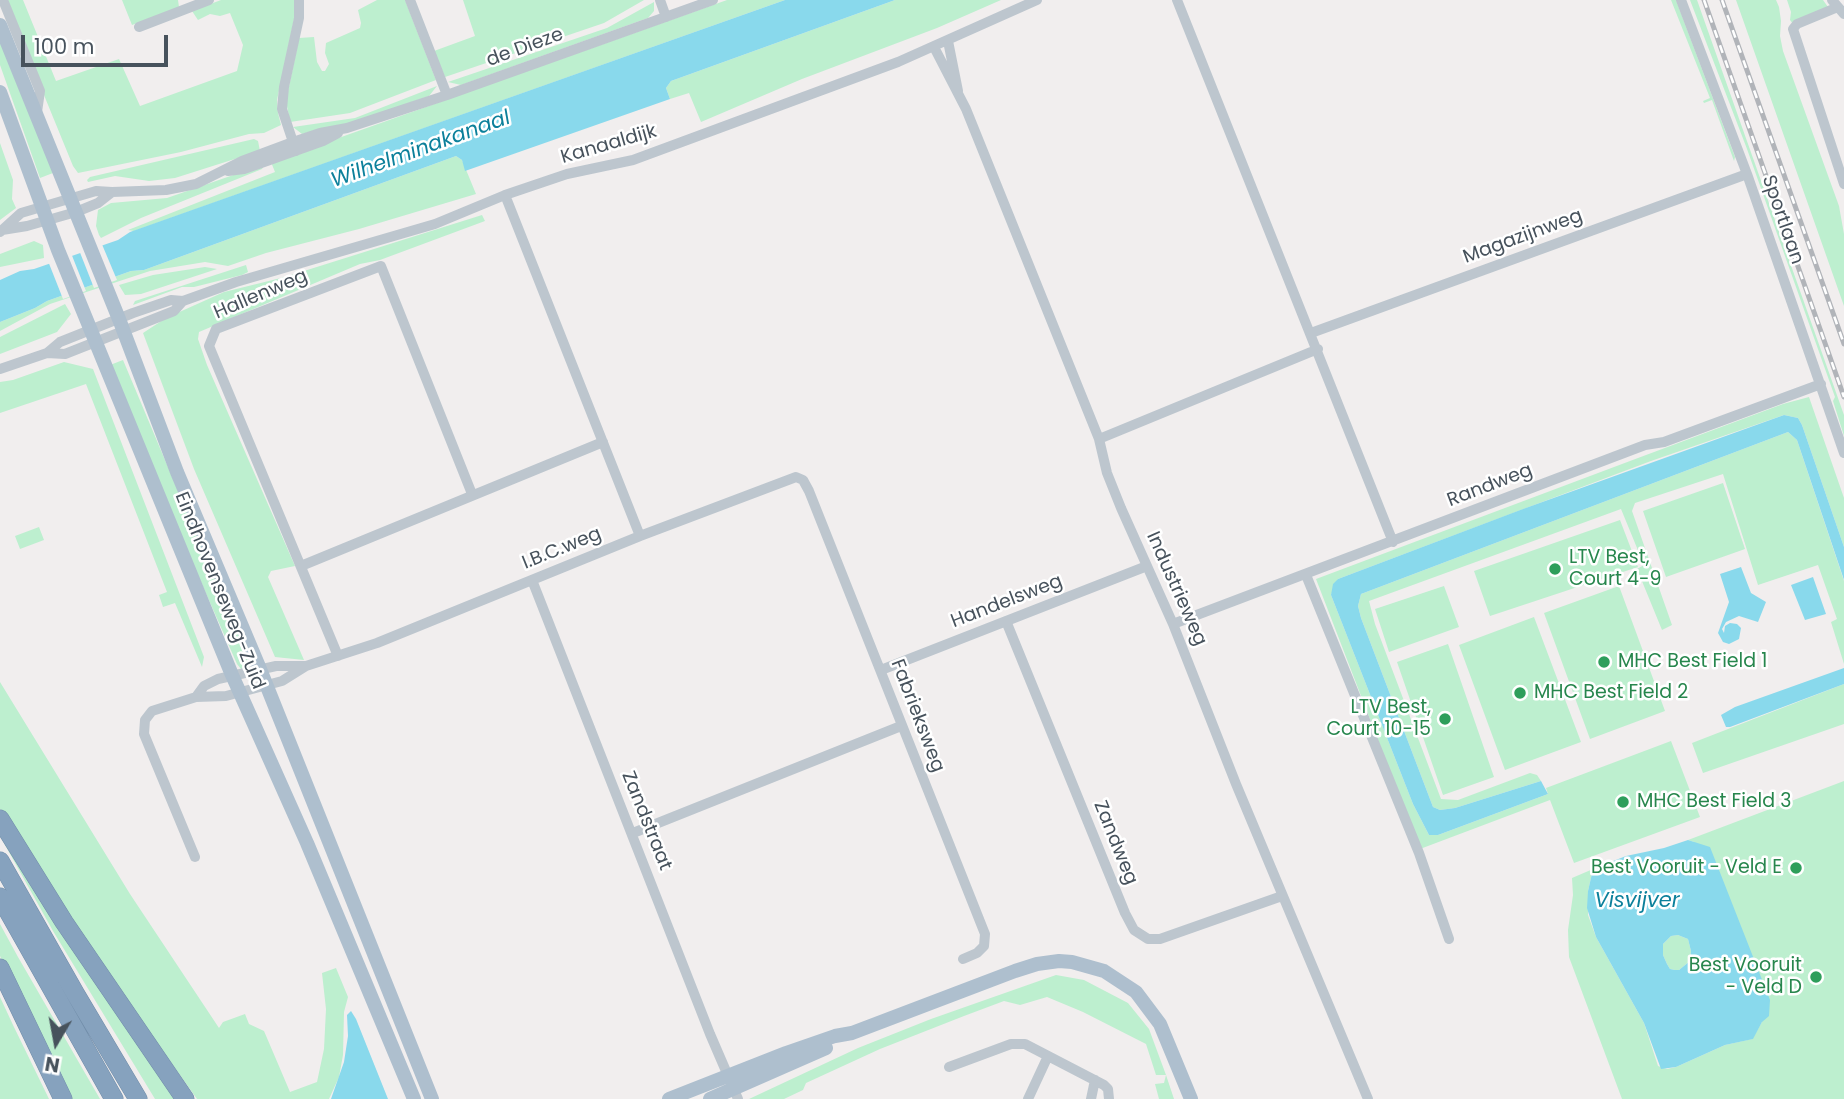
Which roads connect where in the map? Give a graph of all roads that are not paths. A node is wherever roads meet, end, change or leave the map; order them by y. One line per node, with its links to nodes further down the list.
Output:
1 (3, 0): 20 (street, Eindhovenseweg-Zuid)
2 (209, 0): 10 (street)
3 (299, 0): 21 (street)
4 (410, 0): 19 (street)
5 (660, 0): 12 (street)
6 (713, 0): 12 (street, de Dieze)
7 (1037, 0): 15 (street, Kanaaldijk)
8 (1177, 0): 32 (street)
9 (1681, 0): 22 (street, Sportlaan)
10 (188, 4): 14 (street)
11 (1838, 7): 23 (street)
12 (666, 17): 19 (street, de Dieze)
13 (0, 25): 20 (main road, Eindhovenseweg-Zuid)
14 (139, 27)
15 (948, 41): 16 (street, Kanaaldijk); 17 (street, Industrieweg)
16 (934, 47): 17 (street, Industrieweg); 25 (street, Kanaaldijk)
17 (958, 91): 37 (street, Industrieweg)
18 (0, 92): 27 (main road, Eindhovenseweg-Zuid)
19 (447, 95): 21 (street, de Dieze)
20 (36, 117): 26 (main road, Eindhovenseweg-Zuid)
21 (295, 146): 24 (street, de Dieze)
22 (1747, 174): 32 (street, Magazijnweg); 36 (street, Sportlaan)
23 (1844, 184)
24 (111, 192): 26 (street, de Dieze); 28 (street, de Dieze)
25 (505, 195): 31 (street, Kanaaldijk); 38 (street)
26 (69, 198): 27 (street, de Dieze); 28 (main road, Eindhovenseweg-Zuid)
27 (41, 206): 29 (main road, Eindhovenseweg-Zuid); 30 (street, de Dieze)
28 (76, 212): 29 (street, de Dieze); 31 (main road, Eindhovenseweg-Zuid)
29 (47, 221): 30 (street, de Dieze); 33 (main road, Eindhovenseweg-Zuid)
30 (1, 231)
31 (121, 324): 33 (street, Kanaaldijk); 52 (main road, Eindhovenseweg-Zuid)
32 (1311, 333): 34 (street)
33 (94, 336): 35 (street, Kanaaldijk); 54 (main road, Eindhovenseweg-Zuid)
34 (1318, 349): 37 (street); 43 (street)
35 (0, 369)
36 (1821, 384): 39 (street, Sportlaan); 43 (street, Randweg)
37 (1099, 439): 45 (street, Industrieweg)
38 (603, 442): 41 (street); 42 (street)
39 (1844, 453)
40 (800, 478): 42 (street, I.B.C.weg); 53 (street, Fabrieksweg)
41 (472, 494): 44 (street); 44 (street, Hallenweg)
42 (640, 536): 47 (street, I.B.C.weg)
43 (1393, 542): 46 (street, Randweg)
44 (301, 566): 50 (street)
45 (1147, 566): 48 (street, Handelsweg); 49 (street, Industrieweg)
46 (1306, 575): 49 (street, Randweg); 65 (street)
47 (532, 580): 50 (street, I.B.C.weg); 60 (street, Zandstraat)
48 (1006, 621): 53 (street, Handelsweg); 63 (street, Zandweg)
49 (1174, 624): 63 (street, Industrieweg)
50 (338, 656): 51 (street, I.B.C.weg)
51 (306, 666): 52 (street, I.B.C.weg); 55 (street, I.B.C.weg)
52 (260, 669): 54 (street, I.B.C.weg); 55 (main road, Eindhovenseweg-Zuid)
53 (881, 670): 58 (street, Fabrieksweg)
54 (232, 676): 56 (main road, Eindhovenseweg-Zuid); 57 (street, I.B.C.weg)
55 (266, 686): 56 (street, I.B.C.weg); 79 (main road, Eindhovenseweg-Zuid)
56 (240, 692): 57 (street, I.B.C.weg); 70 (main road, Eindhovenseweg-Zuid)
57 (196, 698): 61 (street)
58 (901, 726): 60 (street); 66 (street, Fabrieksweg)
59 (0, 819): 76 (highway)
60 (633, 833): 72 (street, Zandstraat)
61 (195, 858)
62 (0, 861): 75 (highway)
63 (1282, 896): 86 (street, Industrieweg)
64 (0, 897): 74 (highway)
65 (1449, 939)
66 (963, 959)
67 (0, 968): 73 (highway)
68 (1048, 1056): 69 (street); 71 (street); 82 (street)
69 (948, 1067)
70 (405, 1079): 77 (main road); 78 (main road, Eindhovenseweg-Zuid)
71 (1095, 1080): 83 (street); 84 (street)
72 (733, 1087): 80 (main road); 81 (main road); 85 (main road)
73 (63, 1099)
74 (114, 1099)
75 (138, 1099)
76 (185, 1099)
77 (406, 1099)
78 (414, 1099)
79 (432, 1099)
80 (669, 1099)
81 (710, 1099)
82 (1028, 1099)
83 (1091, 1099)
84 (1109, 1099)
85 (1191, 1099)
86 (1368, 1099)

